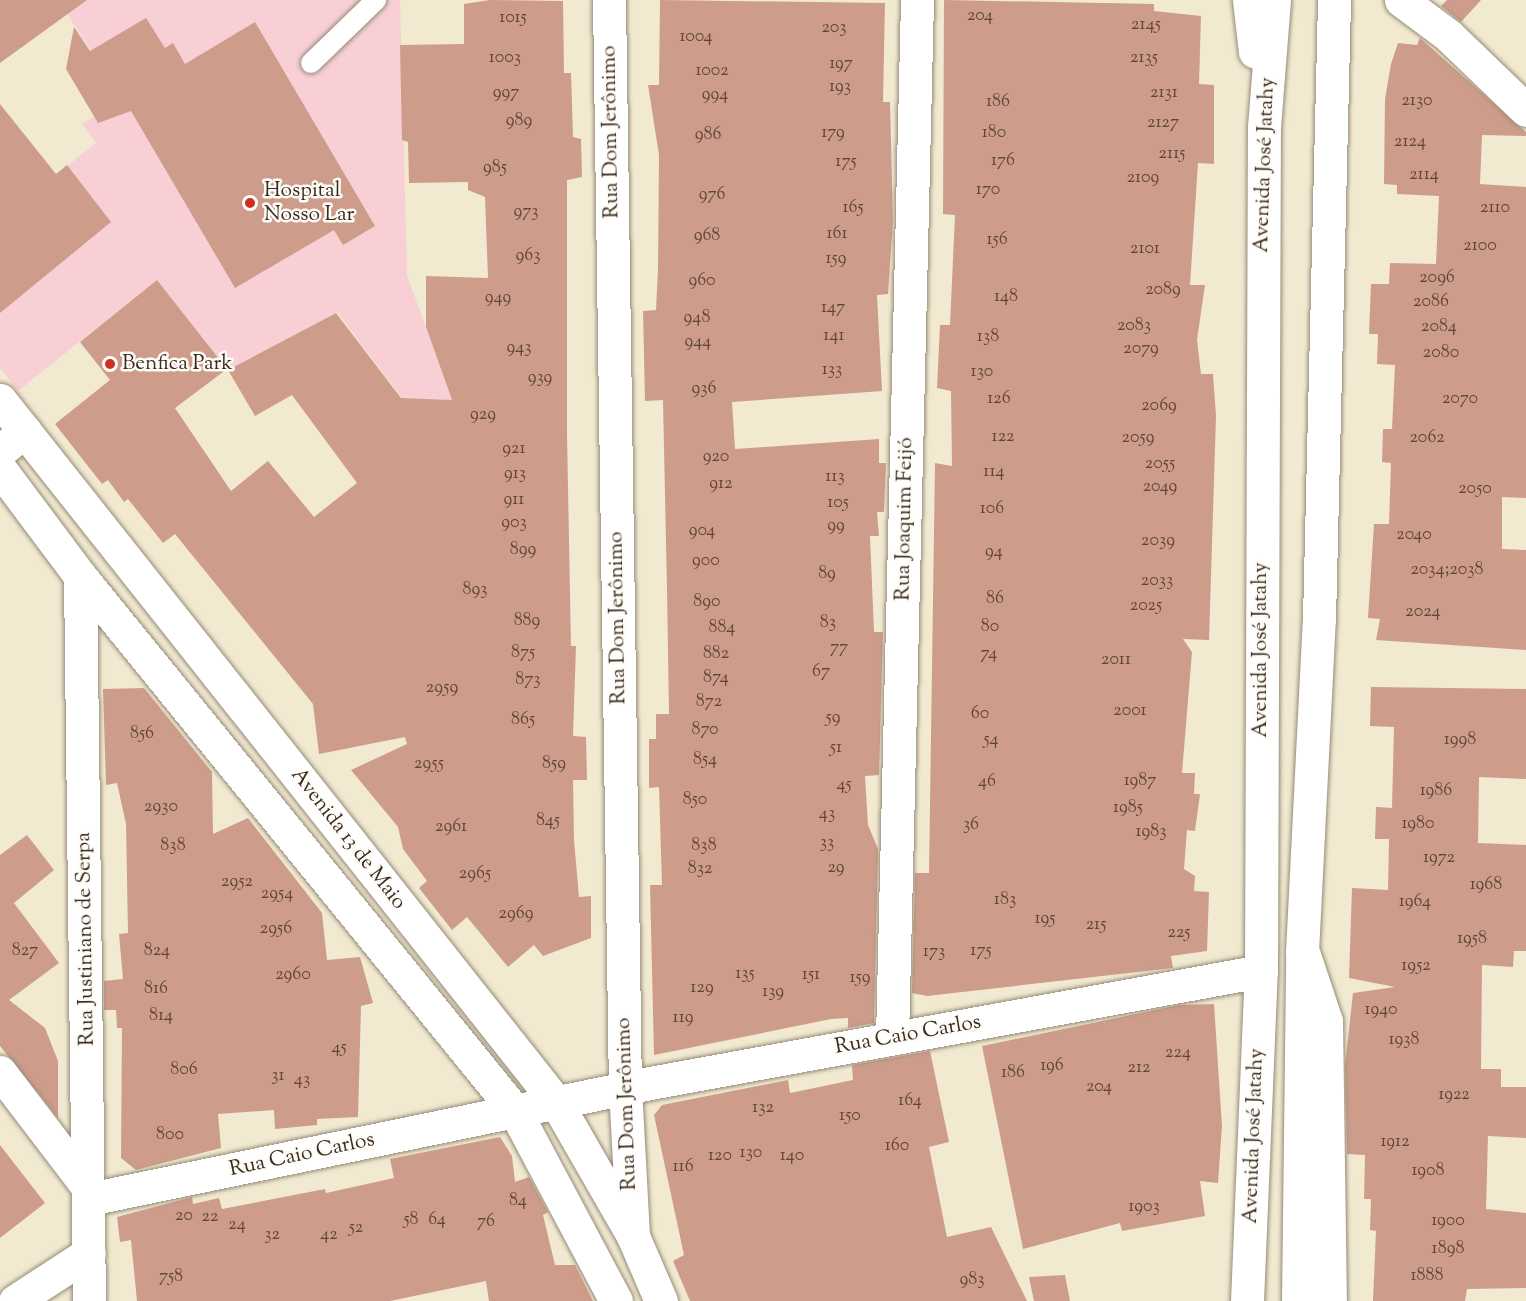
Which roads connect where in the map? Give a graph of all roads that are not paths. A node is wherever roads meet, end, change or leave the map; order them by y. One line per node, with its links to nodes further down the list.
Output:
1 (376, 0): 8 (lane)
2 (609, 0): 20 (street, Rua Dom Jerônimo)
3 (917, 0): 18 (street, Rua Joaquim Feijó)
4 (1249, 0): 10 (street)
5 (1274, 0): 10 (street, Avenida José Jatahy)
6 (1334, 0): 16 (street)
7 (1401, 0): 9 (street)
8 (311, 63)
9 (1526, 111)
10 (1264, 127): 17 (street, Avenida José Jatahy)
11 (0, 400): 12 (street, Avenida 13 de Maio)
12 (25, 431): 13 (street); 21 (street, Avenida 13 de Maio)
13 (0, 451)
14 (0, 469): 15 (street, Avenida 13 de Maio)
15 (80, 576): 22 (street, Avenida 13 de Maio); 23 (street, Rua Justiniano de Serpa)
16 (1302, 952): 31 (street); 32 (street)
17 (1261, 971): 18 (street, Rua Caio Carlos); 30 (street, Avenida José Jatahy)
18 (892, 1038): 20 (street, Rua Caio Carlos)
19 (0, 1072): 23 (street)
20 (625, 1088): 21 (street, Rua Caio Carlos); 24 (street, Rua Dom Jerônimo)
21 (556, 1102): 22 (street, Rua Caio Carlos); 24 (street, Avenida 13 de Maio)
22 (515, 1111): 23 (street, Rua Caio Carlos); 28 (street, Avenida 13 de Maio)
23 (89, 1194): 25 (street, Rua Justiniano de Serpa)
24 (633, 1236): 29 (street, Avenida 13 de Maio)
25 (89, 1253): 26 (street); 27 (street, Rua Justiniano de Serpa)
26 (15, 1301)
27 (89, 1301)
28 (616, 1301)
29 (661, 1301)
30 (1248, 1301)
31 (1298, 1301)
32 (1330, 1301)

